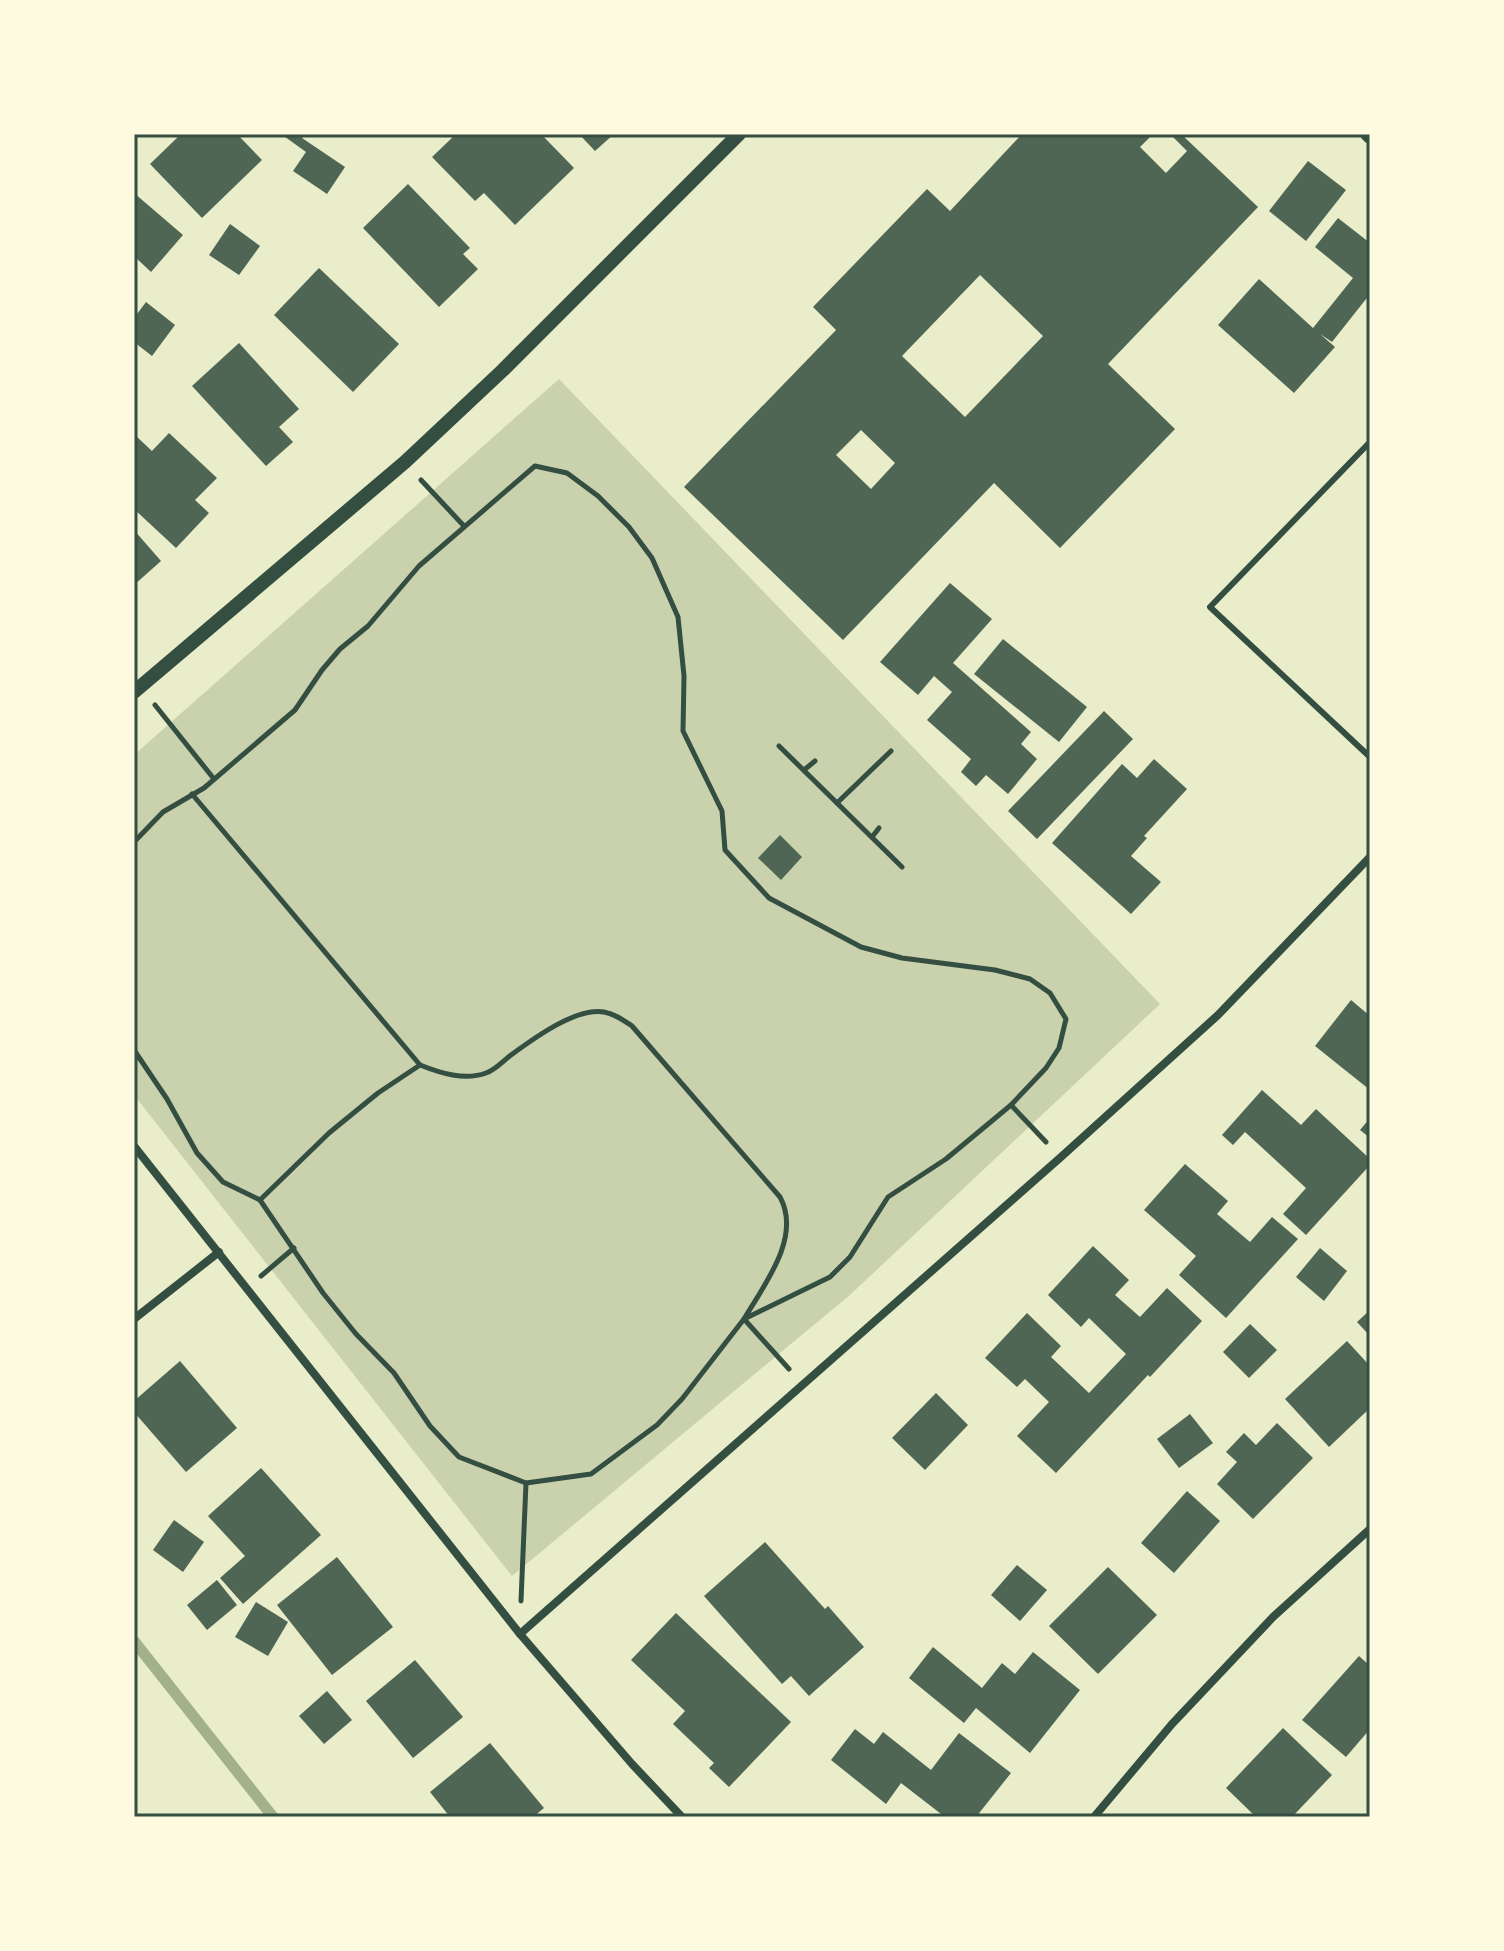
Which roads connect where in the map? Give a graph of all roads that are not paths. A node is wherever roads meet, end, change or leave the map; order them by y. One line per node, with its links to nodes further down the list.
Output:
1 (739, 134): 3 (street)
2 (1370, 442): 4 (lane)
3 (137, 690)
4 (1370, 757)
5 (1370, 857): 10 (street)
6 (134, 1146): 7 (street)
7 (219, 1252): 8 (street); 10 (street)
8 (134, 1319)
9 (1370, 1529): 12 (street)
10 (520, 1634): 11 (street)
11 (682, 1817)
12 (1094, 1817)

